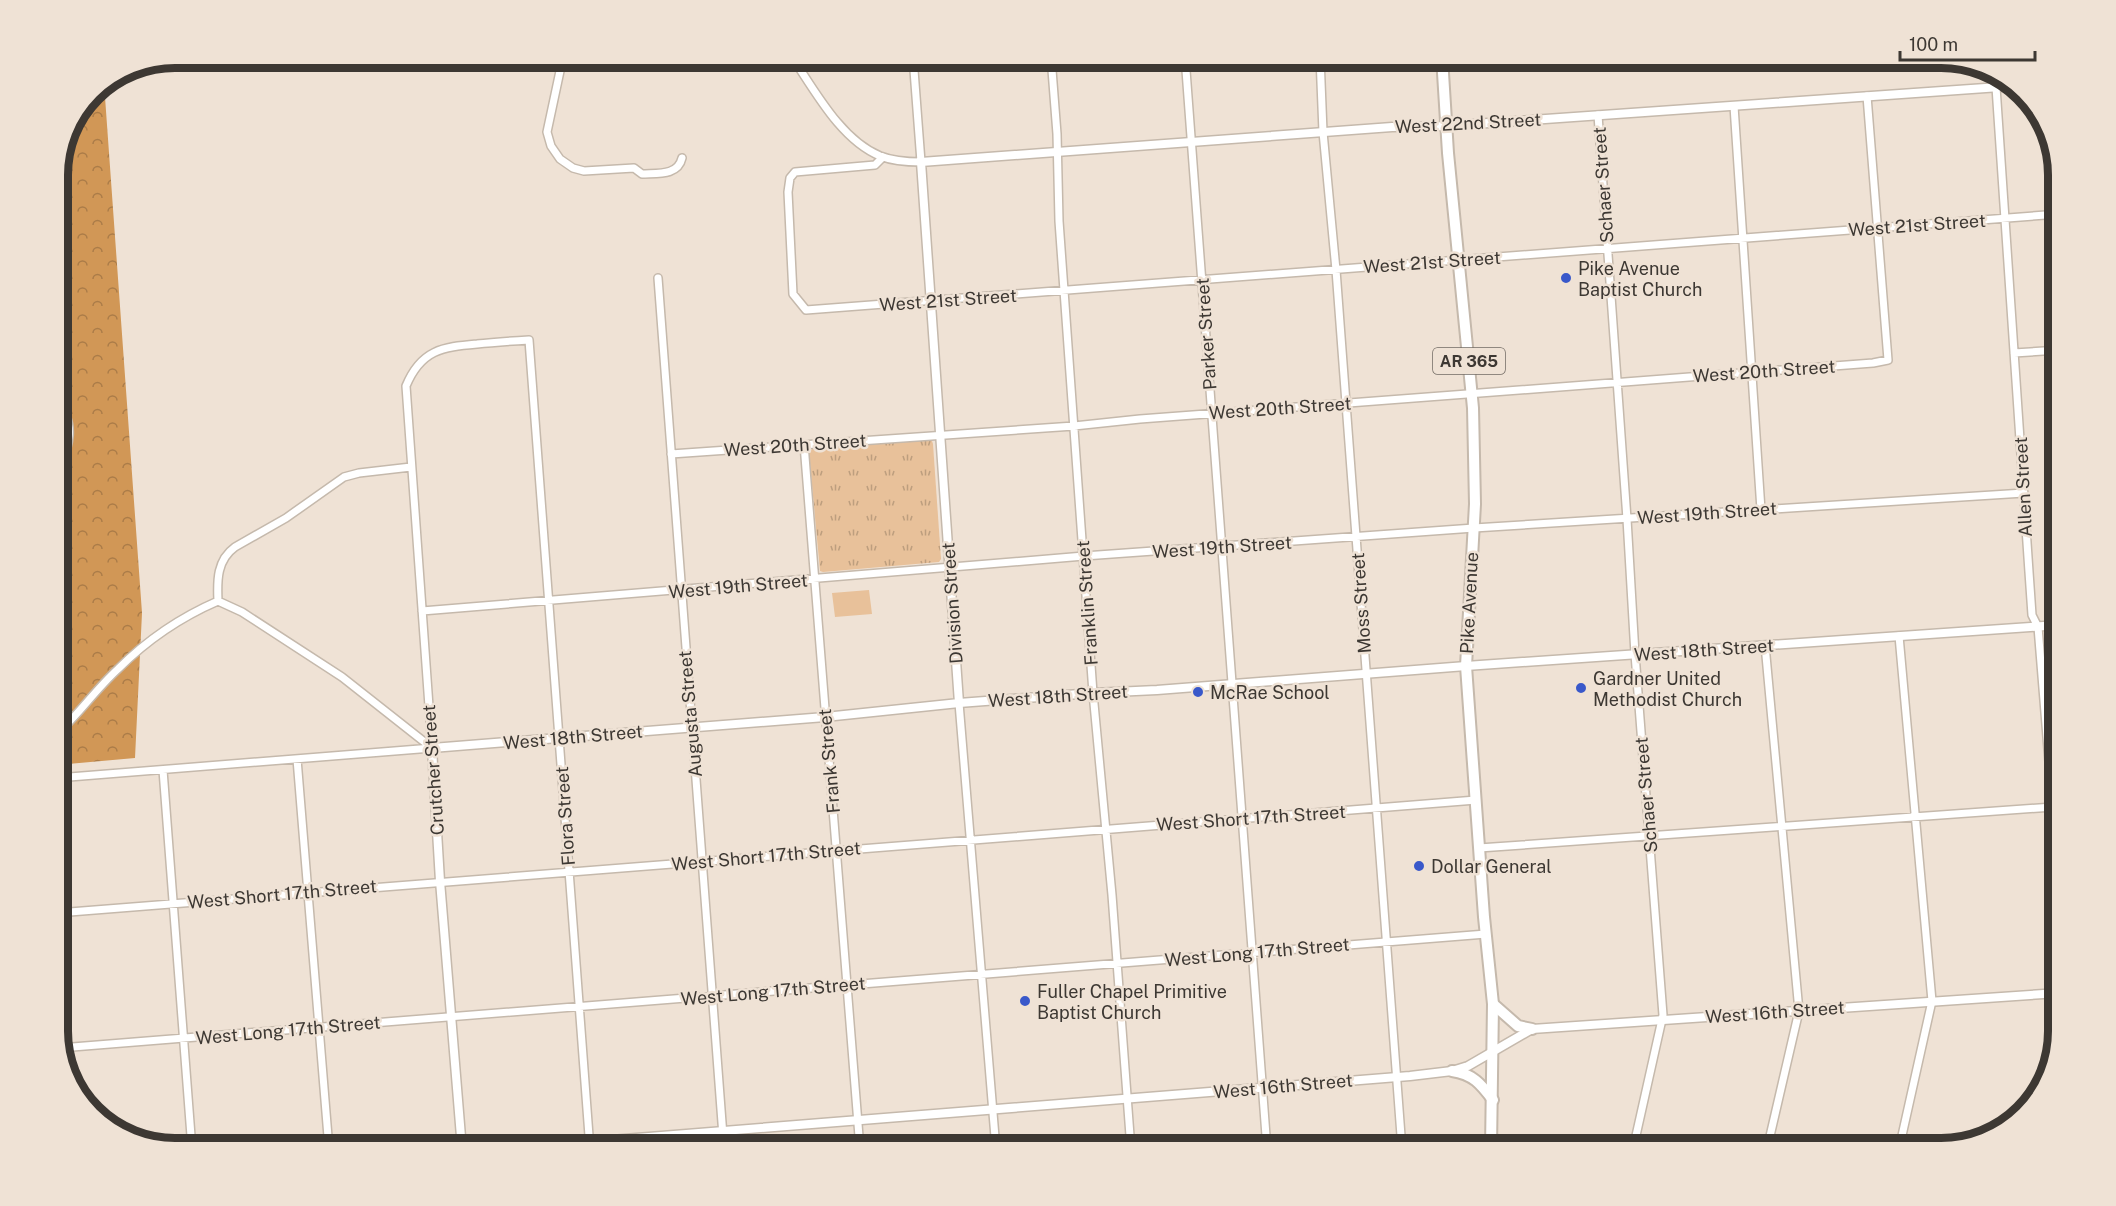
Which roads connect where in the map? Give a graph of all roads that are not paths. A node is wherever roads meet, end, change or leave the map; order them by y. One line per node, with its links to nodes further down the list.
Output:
1 (561, 68): 18 (street)
2 (799, 68): 17 (street)
3 (914, 68): 19 (street, Division Street)
4 (1052, 68): 16 (street, Franklin Street)
5 (1186, 68): 15 (street, Parker Street)
6 (1320, 68): 14 (street, Moss Street)
7 (1443, 68): 13 (main road, Pike Avenue / AR 365)
8 (1996, 87): 9 (street, West 22nd Street); 10 (street, West 22nd Street); 21 (street, Allen Street)
9 (2002, 87)
10 (1867, 96): 11 (street, West 22nd Street); 22 (street)
11 (1734, 106): 12 (street, West 22nd Street); 23 (street)
12 (1598, 115): 13 (street, West 22nd Street); 24 (street, Schaer Street)
13 (1446, 126): 14 (street, West 22nd Street); 25 (main road, Pike Avenue / AR 365)
14 (1323, 132): 15 (street, West 22nd Street); 26 (street, Moss Street)
15 (1192, 142): 16 (street, West 22nd Street); 28 (street, Parker Street)
16 (1057, 152): 19 (street, West 22nd Street); 29 (street, Franklin Street)
17 (883, 157): 19 (street); 30 (street, West 21st Street)
18 (682, 158)
19 (921, 162): 30 (street, Division Street)
20 (2048, 215): 21 (street, West 21st Street)
21 (2004, 219): 22 (street, West 21st Street); 32 (street, Allen Street)
22 (1878, 228): 23 (street, West 21st Street); 33 (street, West 20th Street)
23 (1743, 238): 24 (street, West 21st Street); 33 (street)
24 (1607, 249): 25 (street, West 21st Street); 34 (street, Schaer Street)
25 (1459, 260): 26 (street, West 21st Street); 36 (main road, Pike Avenue / AR 365)
26 (1336, 270): 28 (street, West 21st Street); 37 (street, Moss Street)
27 (658, 278): 44 (street, Augusta Street)
28 (1202, 280): 29 (street, West 21st Street); 38 (street, Parker Street)
29 (1065, 291): 30 (street, West 21st Street); 40 (street, Franklin Street)
30 (930, 301): 41 (street, Division Street)
31 (2048, 351): 32 (street)
32 (2014, 353): 46 (street, Allen Street)
33 (1752, 372): 34 (street, West 20th Street); 47 (street)
34 (1617, 383): 36 (street, West 20th Street); 48 (street, Schaer Street)
35 (405, 390): 45 (street, Crutcher Street); 57 (street, Flora Street)
36 (1472, 394): 37 (street, West 20th Street); 49 (main road, Pike Avenue / AR 365)
37 (1346, 403): 38 (street, West 20th Street); 50 (street, Moss Street)
38 (1212, 413): 40 (street, West 20th Street); 51 (street, Parker Street)
39 (68, 421): 42 (street)
40 (1074, 426): 41 (street, West 20th Street); 52 (street, Franklin Street)
41 (940, 434): 43 (street, West 20th Street); 53 (street, Division Street)
42 (68, 441)
43 (804, 444): 44 (street, West 20th Street); 54 (street, Frank Street)
44 (671, 454): 55 (street, Augusta Street)
45 (411, 467): 56 (street); 58 (street, Crutcher Street)
46 (2024, 493): 47 (street, West 19th Street); 60 (street, Allen Street)
47 (1761, 510): 48 (street, West 19th Street)
48 (1627, 519): 49 (street, West 19th Street); 63 (street, Schaer Street)
49 (1473, 528): 50 (street, West 19th Street); 64 (main road, Pike Avenue / AR 365)
50 (1356, 537): 51 (street, West 19th Street); 65 (street, Moss Street)
51 (1222, 547): 52 (street, West 19th Street); 66 (street, Parker Street)
52 (1084, 556): 53 (street, West 19th Street); 67 (street, Franklin Street)
53 (949, 568): 54 (street, West 19th Street); 68 (street, Division Street)
54 (814, 580): 55 (street, West 19th Street); 69 (street, Frank Street)
55 (680, 591): 57 (street, West 19th Street); 71 (street, Augusta Street)
56 (218, 601): 70 (street); 73 (street)
57 (549, 601): 58 (street, West 19th Street); 72 (street, Flora Street)
58 (422, 611): 73 (street, Crutcher Street)
59 (2048, 626): 60 (street, West 18th Street)
60 (2038, 627): 61 (street, West 18th Street); 74 (street, Allen Street)
61 (1899, 636): 62 (street, West 18th Street); 81 (street)
62 (1765, 645): 63 (street, West 18th Street); 83 (street)
63 (1635, 654): 64 (street, West 18th Street); 85 (street, Schaer Street)
64 (1466, 666): 65 (street, West 18th Street); 78 (main road, Pike Avenue / AR 365)
65 (1366, 674): 66 (street, West 18th Street); 80 (street, Moss Street)
66 (1232, 684): 67 (street, West 18th Street); 82 (street, Parker Street)
67 (1093, 693): 68 (street, West 18th Street); 84 (street, Franklin Street)
68 (959, 703): 69 (street, West 18th Street); 86 (street, Division Street)
69 (825, 717): 71 (street, West 18th Street); 88 (street, Frank Street)
70 (68, 722)
71 (691, 728): 72 (street, West 18th Street); 89 (street, Augusta Street)
72 (559, 738): 73 (street, West 18th Street); 90 (street, Flora Street)
73 (432, 748): 75 (street, West 18th Street); 91 (street, Crutcher Street)
74 (2048, 749)
75 (297, 759): 76 (street, West 18th Street); 92 (street)
76 (163, 770): 77 (street, West 18th Street); 93 (street)
77 (68, 777)
78 (1476, 800): 80 (street, West Short 17th Street); 87 (main road, Pike Avenue / AR 365)
79 (2048, 807): 81 (street)
80 (1376, 808): 82 (street, West Short 17th Street); 96 (street, Moss Street)
81 (1916, 817): 83 (street); 103 (street)
82 (1242, 818): 84 (street, West Short 17th Street); 97 (street, Parker Street)
83 (1782, 826): 85 (street); 106 (street)
84 (1105, 829): 86 (street, West Short 17th Street); 98 (street, Franklin Street)
85 (1650, 836): 87 (street); 108 (street, Schaer Street)
86 (970, 840): 88 (street, West Short 17th Street); 99 (street, Division Street)
87 (1479, 848): 95 (main road, Pike Avenue / AR 365)
88 (836, 851): 89 (street, West Short 17th Street); 100 (street, Frank Street)
89 (702, 861): 90 (street, West Short 17th Street); 102 (street, Augusta Street)
90 (569, 872): 91 (street, West Short 17th Street); 105 (street, Flora Street)
91 (440, 881): 92 (street, West Short 17th Street); 107 (street, Crutcher Street)
92 (308, 893): 93 (street, West Short 17th Street); 109 (street)
93 (173, 903): 94 (street, West Short 17th Street); 111 (street)
94 (68, 912)
95 (1486, 934): 96 (street, West Long 17th Street); 104 (main road, Pike Avenue / AR 365)
96 (1386, 942): 97 (street, West Long 17th Street); 115 (street, Moss Street)
97 (1252, 953): 98 (street, West Long 17th Street); 116 (street, Parker Street)
98 (1116, 963): 99 (street, West Long 17th Street); 117 (street, Franklin Street)
99 (981, 974): 100 (street, West Long 17th Street); 119 (street, Division Street)
100 (847, 985): 102 (street, West Long 17th Street); 120 (street, Frank Street)
101 (2048, 994): 103 (street, West 16th Street)
102 (712, 996): 105 (street, West Long 17th Street); 121 (street, Augusta Street)
103 (1932, 1001): 106 (street, West 16th Street); 136 (street)
104 (1493, 1004): 110 (main road); 113 (main road, Pike Avenue / AR 365)
105 (579, 1006): 107 (street, West Long 17th Street); 125 (street, Flora Street)
106 (1799, 1011): 108 (street, West 16th Street); 135 (street)
107 (452, 1017): 109 (street, West Long 17th Street); 124 (street, Crutcher Street)
108 (1662, 1019): 110 (street, West 16th Street); 134 (street, Schaer Street)
109 (319, 1027): 111 (street, West Long 17th Street); 123 (street)
110 (1532, 1029): 113 (street, West 16th Street)
111 (184, 1038): 112 (street, West Long 17th Street); 122 (street)
112 (69, 1047)
113 (1493, 1050): 114 (street, West 16th Street); 118 (main road, Pike Avenue / AR 365)
114 (1452, 1071): 115 (street, West 16th Street); 118 (main road)
115 (1397, 1077): 116 (street, West 16th Street); 132 (street, Moss Street)
116 (1262, 1088): 117 (street, West 16th Street); 131 (street, Parker Street)
117 (1126, 1099): 119 (street, West 16th Street); 130 (street, Franklin Street)
118 (1492, 1100): 133 (main road, Pike Avenue / AR 365)
119 (992, 1109): 120 (street, West 16th Street); 129 (street, Division Street)
120 (857, 1120): 121 (street, West 16th Street); 128 (street, Frank Street)
121 (723, 1131): 126 (street, West 16th Street); 127 (street, Augusta Street)
122 (191, 1138)
123 (328, 1138)
124 (461, 1138)
125 (589, 1138)
126 (656, 1138)
127 (723, 1138)
128 (859, 1138)
129 (995, 1138)
130 (1130, 1138)
131 (1266, 1138)
132 (1401, 1138)
133 (1491, 1138)
134 (1635, 1138)
135 (1770, 1138)
136 (1901, 1138)

